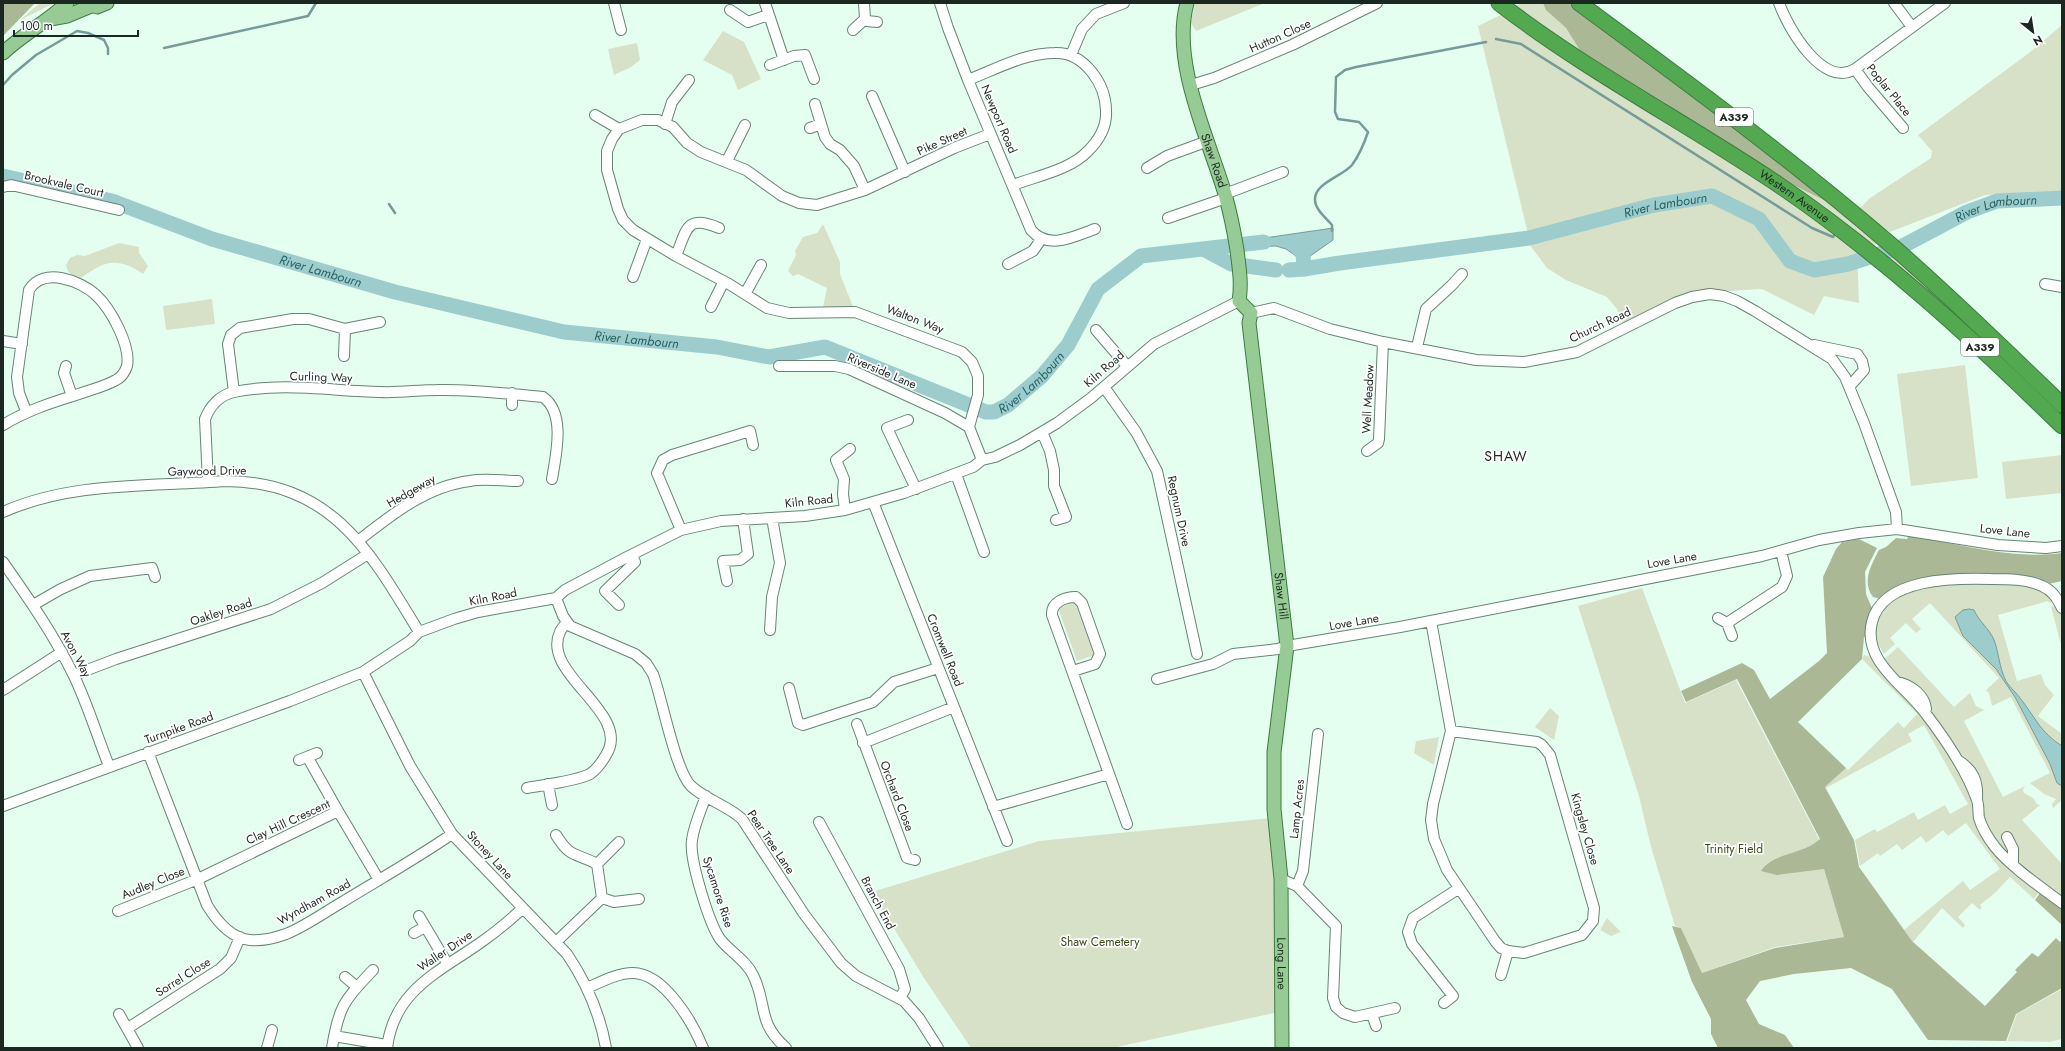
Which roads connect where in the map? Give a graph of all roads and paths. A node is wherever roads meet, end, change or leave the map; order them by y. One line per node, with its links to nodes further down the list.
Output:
1 (67, 3): 18 (main road)
2 (107, 3): 15 (main road)
3 (614, 3): 22 (street)
4 (765, 3): 17 (street)
5 (864, 3): 19 (street)
6 (940, 3): 31 (street, Newport Road)
7 (1124, 3): 25 (street)
8 (1186, 3): 32 (main road, Shaw Road)
9 (1377, 3): 32 (street, Hutton Close)
10 (1500, 3): 93 (highway, Western Avenue / A339)
11 (1579, 3): 88 (highway, Western Avenue / A339)
12 (1779, 3): 28 (street)
13 (1894, 3): 21 (street)
14 (1945, 3): 21 (street)
15 (88, 5): 18 (main road)
16 (730, 10): 17 (street)
17 (768, 15): 26 (street)
18 (50, 19): 24 (main road)
19 (865, 19): 20 (street); 23 (street)
20 (877, 22)
21 (1912, 27): 28 (street)
22 (621, 30)
23 (853, 30)
24 (3, 53)
25 (1071, 55): 31 (street); 48 (street)
26 (784, 60): 27 (street); 29 (street)
27 (770, 65)
28 (1855, 69): 41 (street, Poplar Place)
29 (814, 79)
30 (689, 80): 36 (street)
31 (968, 80): 42 (street, Newport Road)
32 (1191, 85): 43 (main road, Shaw Road)
33 (872, 96): 46 (street)
34 (816, 104): 37 (street)
35 (595, 115): 39 (street)
36 (665, 124): 39 (street); 44 (street)
37 (821, 124): 40 (street); 50 (street)
38 (745, 125): 44 (street)
39 (619, 128): 57 (street, Walton Way)
40 (810, 128)
41 (1903, 128)
42 (990, 134): 46 (street, Pike Street); 48 (street, Newport Road)
43 (1208, 141): 45 (street); 51 (main road, Shaw Road)
44 (727, 161): 50 (street)
45 (1146, 168)
46 (905, 172): 50 (street, Pike Street)
47 (1283, 172): 51 (street)
48 (1013, 185): 56 (street, Newport Road)
49 (3, 187): 52 (street, Brookvale Court)
50 (865, 190)
51 (1226, 196): 53 (street); 67 (main road, Shaw Road)
52 (119, 210)
53 (1168, 218)
54 (720, 228): 58 (street)
55 (1095, 229): 56 (street)
56 (1042, 238): 59 (street)
57 (648, 239): 58 (street, Walton Way); 62 (street)
58 (676, 256): 63 (street, Walton Way)
59 (1008, 264)
60 (761, 265): 66 (street)
61 (1462, 274): 77 (street)
62 (633, 277)
63 (724, 281): 66 (street, Walton Way); 68 (street)
64 (2045, 284): 65 (street)
65 (2062, 287)
66 (745, 294): 92 (street, Walton Way)
67 (1238, 301): 69 (main road); 81 (street, Kiln Road)
68 (711, 307)
69 (1251, 314): 74 (street, Church Road); 130 (main road, Shaw Hill)
70 (380, 322): 71 (street)
71 (345, 329): 78 (street); 84 (street)
72 (1096, 330): 81 (street)
73 (3, 341): 75 (street)
74 (1383, 342): 77 (street, Church Road); 97 (street, Well Meadow)
75 (22, 344): 86 (street); 89 (street)
76 (1806, 344): 77 (street, Church Road); 83 (street, Church Road); 83 (street, Church Road)
77 (1417, 347)
78 (344, 356)
79 (66, 366): 86 (street)
80 (779, 366): 92 (street, Riverside Lane)
81 (1127, 366): 82 (street, Kiln Road)
82 (1104, 387): 94 (street, Kiln Road); 132 (street, Regnum Drive)
83 (1849, 387): 110 (street, Church Road)
84 (234, 392): 85 (street, Curling Way); 101 (street, Curling Way)
85 (512, 393): 87 (street); 100 (street, Curling Way)
86 (72, 396): 89 (street)
87 (512, 405)
88 (2062, 405)
89 (26, 411): 91 (street)
90 (908, 420): 103 (street)
91 (3, 424)
92 (970, 424): 98 (street)
93 (2062, 426)
94 (1042, 432): 98 (street, Kiln Road); 109 (street)
95 (753, 445): 111 (street)
96 (850, 449): 105 (street)
97 (1367, 451)
98 (982, 460): 99 (street, Kiln Road)
99 (956, 474): 103 (street, Kiln Road); 115 (street)
100 (552, 479)
101 (208, 482): 106 (street, Gaywood Drive); 112 (street, Gaywood Drive)
102 (518, 482): 112 (street, Hedgeway)
103 (916, 489): 104 (street, Kiln Road)
104 (873, 502): 105 (street, Kiln Road); 133 (street, Cromwell Road)
105 (845, 510): 107 (street, Kiln Road)
106 (3, 512)
107 (772, 518): 108 (street, Kiln Road); 127 (street)
108 (743, 519): 111 (street, Kiln Road); 120 (street)
109 (1056, 520)
110 (1897, 529): 113 (street, Love Lane); 114 (street, Love Lane)
111 (681, 530): 117 (street, Kiln Road)
112 (358, 541): 116 (street, Gaywood Drive)
113 (2062, 546)
114 (1781, 551): 125 (street, Love Lane); 129 (street)
115 (984, 552)
116 (368, 554): 128 (street, Gaywood Drive); 136 (street, Oakley Road)
117 (632, 555): 121 (street, Kiln Road); 123 (street)
118 (3, 562): 122 (street, Avon Way)
119 (154, 577): 122 (street)
120 (727, 581)
121 (556, 598): 126 (street); 128 (street, Kiln Road)
122 (33, 605): 131 (street, Avon Way)
123 (619, 605)
124 (2062, 608): 164 (street)
125 (1431, 621): 130 (street, Love Lane); 142 (street)
126 (567, 622): 149 (street); 151 (street, Pear Tree Lane)
127 (770, 630)
128 (419, 632): 135 (street, Kiln Road)
129 (1732, 636)
130 (1286, 646): 137 (street, Love Lane); 167 (main road, Shaw Hill)
131 (62, 652): 136 (street, Avon Way); 139 (street)
132 (1197, 654)
133 (938, 668): 138 (street); 140 (street, Cromwell Road)
134 (1073, 671): 134 (street); 148 (street)
135 (362, 672): 145 (street, Turnpike Road); 158 (street, Stoney Lane)
136 (74, 675): 147 (street, Avon Way)
137 (1157, 678)
138 (789, 688)
139 (3, 690)
140 (954, 707): 144 (street); 154 (street, Cromwell Road)
141 (857, 724): 144 (street, Orchard Close)
142 (1451, 731): 170 (street); 181 (street, Kingsley Close)
143 (1318, 734): 169 (street, Lamp Acres)
144 (863, 743): 163 (street, Orchard Close)
145 (148, 752): 147 (street, Turnpike Road); 166 (street, Wyndham Road)
146 (308, 757): 155 (street)
147 (109, 766): 153 (street, Turnpike Road)
148 (1108, 774): 154 (street); 157 (street)
149 (548, 784): 150 (street); 152 (street)
150 (527, 788)
151 (706, 796): 188 (street, Pear Tree Lane); 203 (street, Sycamore Rise)
152 (552, 805)
153 (3, 806)
154 (993, 807): 161 (street, Cromwell Road)
155 (338, 811): 166 (street, Clay Hill Crescent); 168 (street, Clay Hill Crescent)
156 (819, 822): 188 (street, Branch End)
157 (1126, 824)
158 (452, 834): 168 (street, Wyndham Road); 174 (street, Stoney Lane)
159 (556, 835): 165 (street)
160 (2007, 837): 164 (street)
161 (1007, 841)
162 (620, 842): 165 (street)
163 (908, 861)
164 (2013, 863): 173 (street)
165 (597, 864): 171 (street)
166 (198, 879): 175 (street, Audley Close); 179 (street, Wyndham Road)
167 (1281, 879): 169 (street); 205 (main road, Long Lane)
168 (379, 880): 179 (street, Wyndham Road)
169 (1297, 886): 192 (street)
170 (1458, 889): 181 (street); 189 (street)
171 (602, 898): 172 (street); 180 (street)
172 (639, 898)
173 (2062, 903)
174 (523, 908): 180 (street, Stoney Lane); 182 (street, Waller Drive)
175 (118, 911)
176 (420, 916): 177 (street)
177 (425, 926): 178 (street); 182 (street)
178 (414, 933)
179 (240, 937): 194 (street, Sorrel Close)
180 (556, 942): 187 (street, Stoney Lane)
181 (1508, 951): 184 (street)
182 (448, 963): 197 (street, Waller Drive)
183 (373, 970): 186 (street)
184 (1501, 975)
185 (345, 976): 186 (street)
186 (357, 987): 196 (street)
187 (587, 988): 201 (street, Stoney Lane); 202 (street)
188 (900, 998): 204 (street, Pear Tree Lane)
189 (1444, 1003)
190 (1395, 1008): 192 (street)
191 (119, 1014): 194 (street)
192 (1372, 1014): 193 (street)
193 (1376, 1026)
194 (128, 1028): 198 (street)
195 (272, 1030): 199 (street)
196 (334, 1036): 197 (street); 200 (street)
197 (387, 1047)
198 (138, 1048)
199 (267, 1048)
200 (332, 1048)
201 (606, 1048)
202 (703, 1048)
203 (786, 1048)
204 (938, 1048)
205 (1282, 1048)

